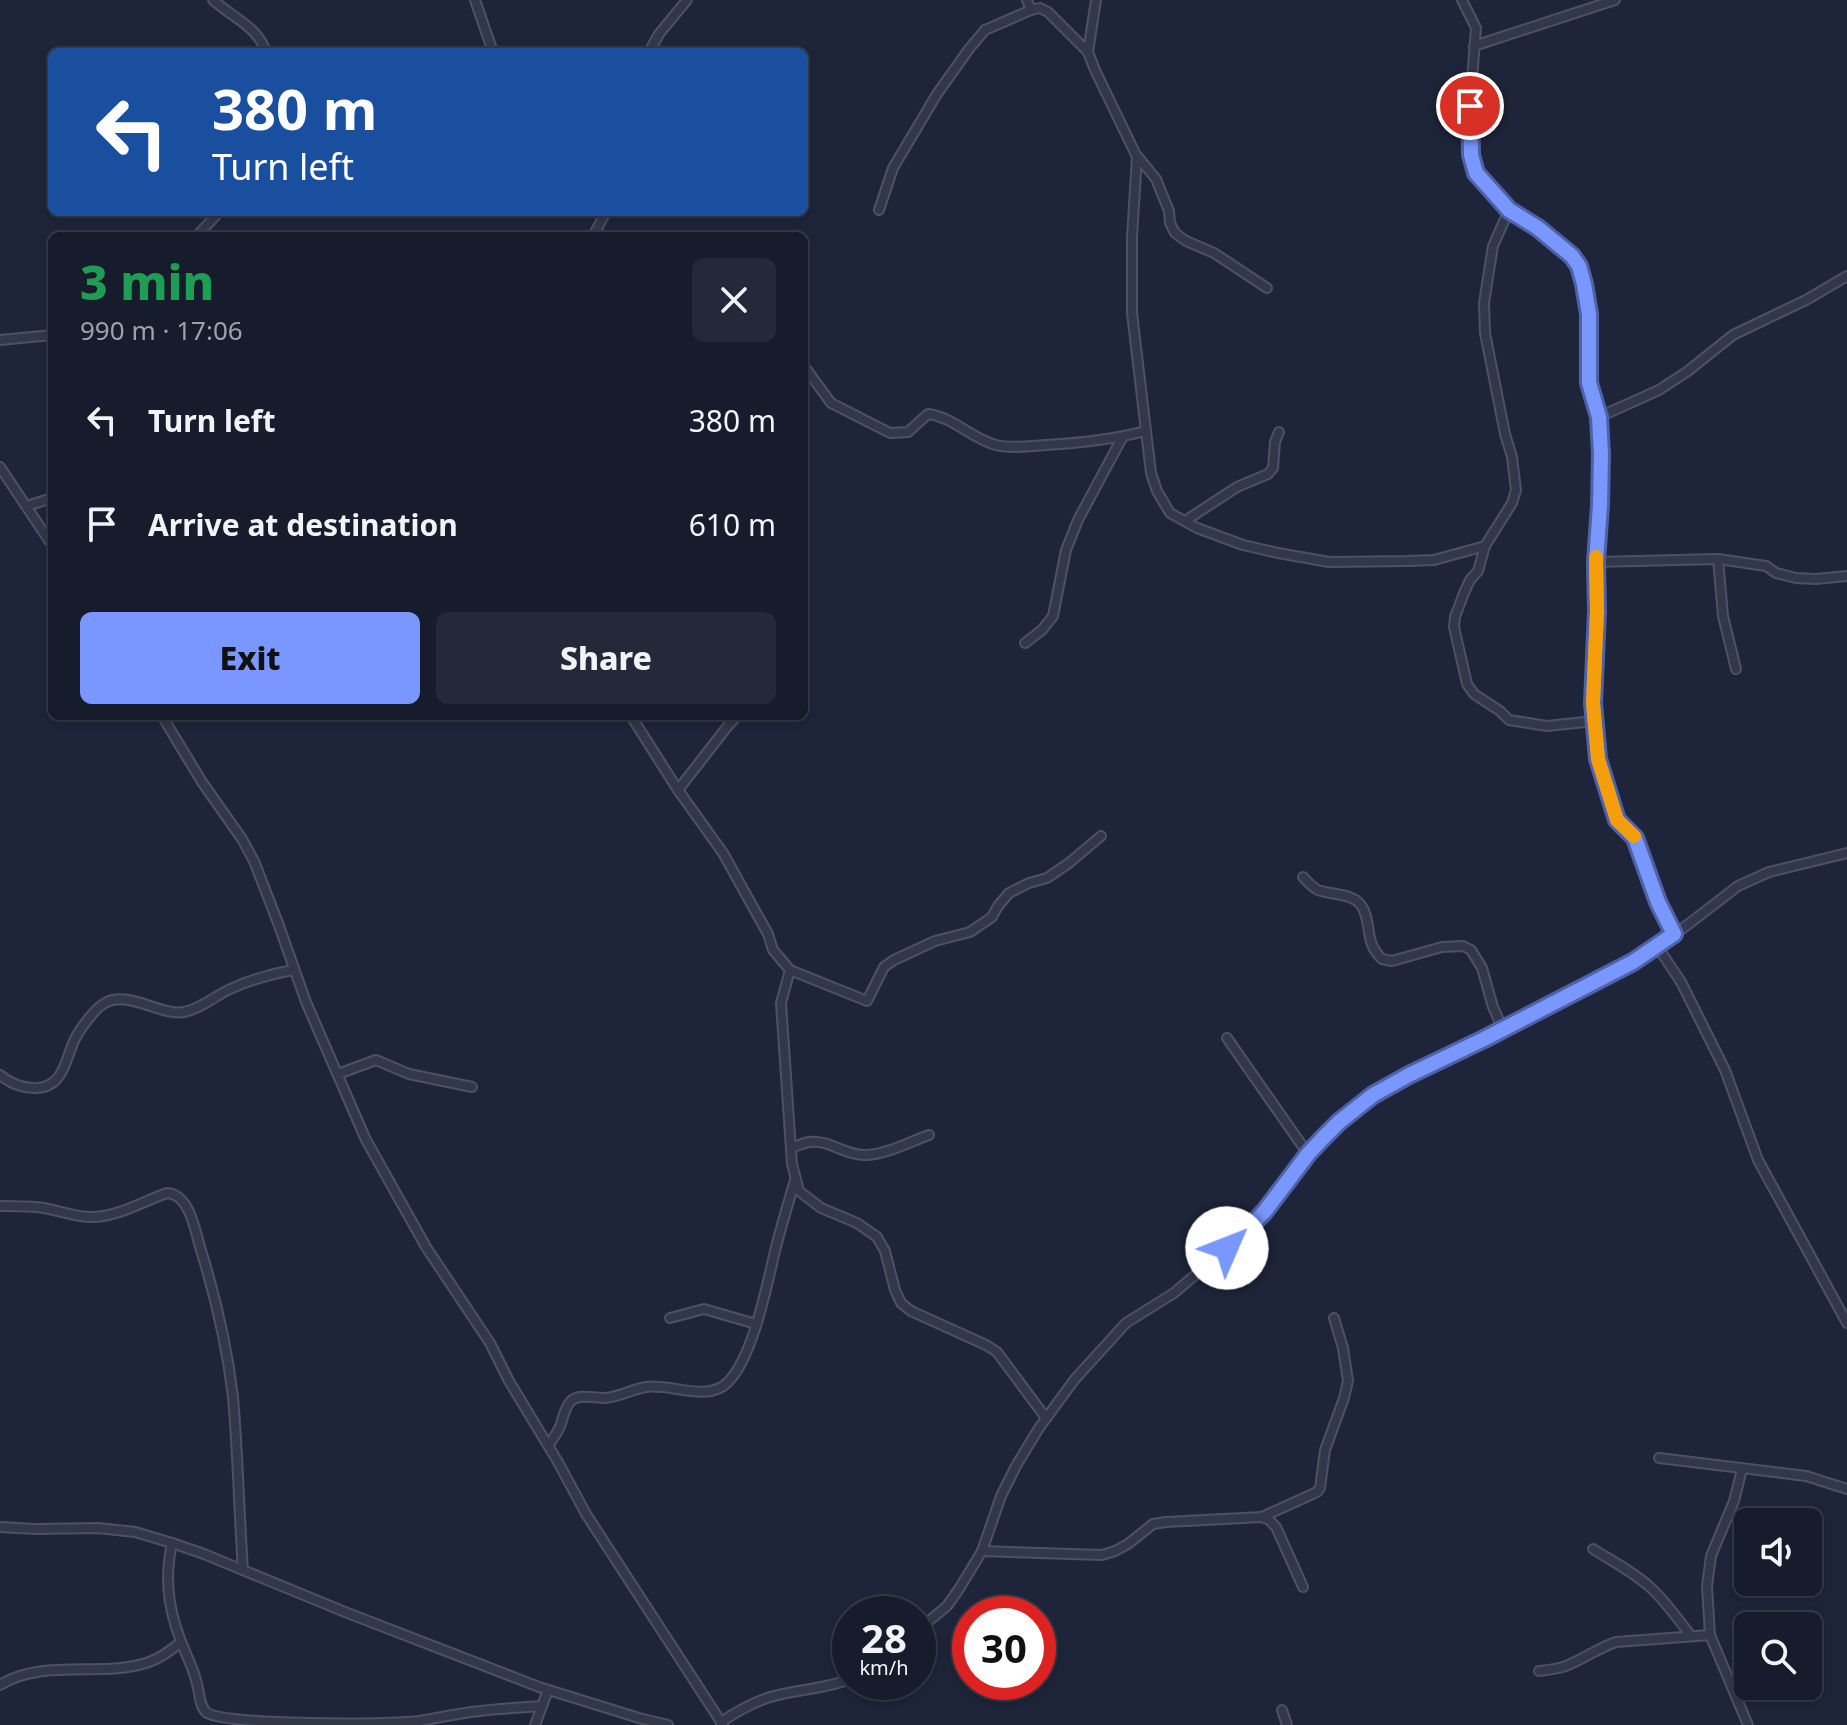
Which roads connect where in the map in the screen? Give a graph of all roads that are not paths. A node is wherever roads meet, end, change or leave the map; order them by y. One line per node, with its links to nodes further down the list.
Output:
1 (213, 0): 10 (street)
2 (475, 0): 11 (street)
3 (687, 0): 12 (street)
4 (1027, 0): 8 (street)
5 (1096, 0): 13 (street)
6 (1462, 0): 9 (street)
7 (1615, 0): 9 (street)
8 (1031, 10): 13 (street); 15 (street)
9 (1474, 46): 16 (street)
10 (265, 48)
11 (492, 48)
12 (651, 48)
13 (1088, 52): 14 (street)
14 (1137, 157): 20 (street); 25 (street)
15 (879, 210)
16 (1509, 210): 24 (street); 33 (street)
17 (215, 216): 18 (street)
18 (201, 232)
19 (1847, 276): 24 (street)
20 (1267, 288)
21 (48, 335): 22 (street)
22 (0, 340)
23 (808, 371): 27 (street)
24 (1599, 417): 35 (street)
25 (1145, 431): 27 (street); 31 (street)
26 (1279, 432): 31 (street)
27 (1122, 438): 37 (street)
28 (0, 467): 30 (street)
29 (48, 499): 30 (street)
30 (27, 506): 32 (street)
31 (1185, 521): 33 (street)
32 (48, 539)
33 (1485, 546): 42 (street)
34 (1718, 559): 35 (street); 36 (street); 38 (street)
35 (1596, 562): 42 (street)
36 (1847, 576)
37 (1025, 643)
38 (1736, 669)
39 (164, 720): 49 (street)
40 (634, 720): 43 (street)
41 (733, 720): 43 (street)
42 (1594, 721): 47 (street)
43 (678, 790): 50 (street)
44 (1101, 836): 50 (street)
45 (1847, 853): 47 (street)
46 (1303, 877): 51 (street)
47 (1674, 934): 48 (street)
48 (1657, 946): 51 (street); 61 (street)
49 (293, 970): 53 (street); 54 (street)
50 (790, 970): 57 (street)
51 (1503, 1029): 58 (street)
52 (1227, 1038): 58 (street)
53 (338, 1074): 55 (street); 67 (street)
54 (0, 1075)
55 (472, 1087)
56 (929, 1135): 57 (street)
57 (791, 1148): 59 (street)
58 (1308, 1154): 66 (street)
59 (795, 1179): 65 (street); 66 (street)
60 (0, 1206): 76 (street)
61 (1844, 1310): 64 (street)
62 (670, 1318): 65 (street)
63 (1334, 1318): 71 (street)
64 (1847, 1323)
65 (756, 1324): 67 (street)
66 (1046, 1418): 75 (street)
67 (549, 1445): 88 (street)
68 (1659, 1458): 69 (street)
69 (1742, 1469): 70 (street); 79 (street)
70 (1847, 1489)
71 (1262, 1517): 75 (street); 77 (street)
72 (0, 1527): 73 (street)
73 (172, 1543): 76 (street); 81 (street)
74 (1593, 1549): 80 (street)
75 (982, 1551): 78 (street)
76 (243, 1570): 85 (street)
77 (1303, 1587)
78 (936, 1615)
79 (1710, 1635): 80 (street); 92 (street)
80 (1691, 1636): 82 (street)
81 (181, 1642): 83 (street); 86 (street)
82 (1539, 1671)
83 (0, 1685)
84 (832, 1685): 88 (street)
85 (548, 1690): 86 (street); 90 (street)
86 (541, 1706): 89 (street)
87 (1282, 1710): 91 (street)
88 (722, 1723)
89 (535, 1725)
90 (668, 1725)
91 (1287, 1725)
92 (1748, 1725)

